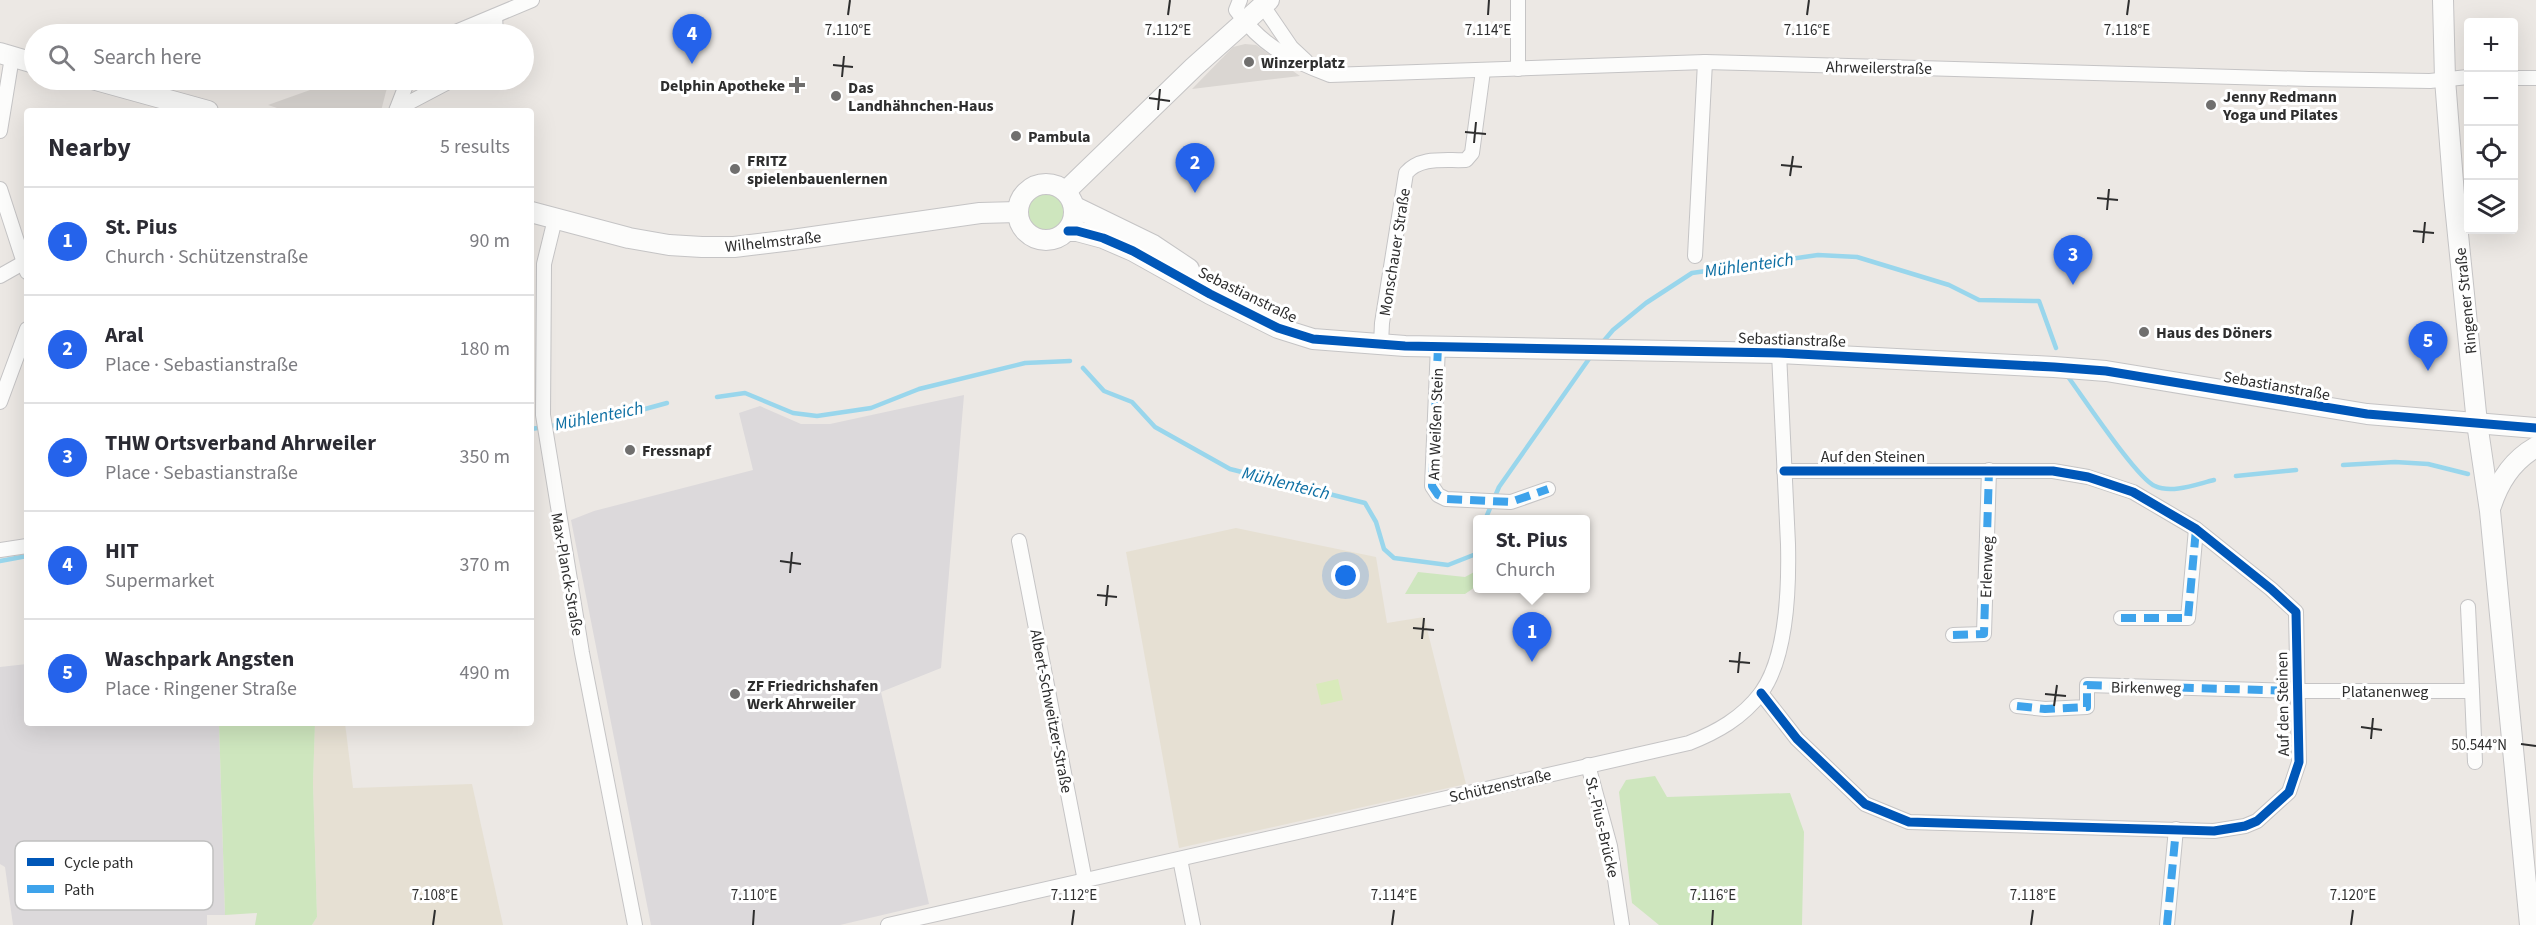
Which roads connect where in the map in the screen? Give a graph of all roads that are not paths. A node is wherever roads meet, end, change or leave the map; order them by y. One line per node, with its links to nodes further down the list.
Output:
1 (532, 0): 6 (street)
2 (1240, 0): 7 (street)
3 (1518, 0): 14 (street)
4 (2443, 0): 19 (main road, Ringener Straße)
5 (1266, 3): 7 (main road); 13 (street)
6 (495, 16): 8 (street); 9 (street)
7 (1245, 23): 13 (street, Ahrweilerstraße); 28 (main road)
8 (475, 24)
9 (495, 24)
10 (6, 55): 11 (main road); 26 (street)
11 (24, 60)
12 (1705, 62): 14 (street, Ahrweilerstraße); 19 (street, Ahrweilerstraße); 34 (street)
13 (1314, 69): 15 (street, Ahrweilerstraße)
14 (1518, 69): 15 (street, Ahrweilerstraße)
15 (1483, 70): 39 (street, Monschauer Straße)
16 (2464, 77): 19 (street, Ahrweilerstraße)
17 (2518, 78): 18 (street)
18 (2536, 78)
19 (2445, 79): 44 (main road, Ringener Straße)
20 (132, 90): 23 (main road)
21 (404, 90): 24 (street)
22 (433, 90): 25 (street)
23 (197, 108)
24 (397, 108)
25 (400, 108)
26 (0, 131)
27 (0, 189): 35 (street)
28 (1070, 199): 29 (main road); 32 (main road); 33 (main road, Sebastianstraße)
29 (1018, 212): 31 (main road, Wilhelmstraße); 32 (main road)
30 (534, 213): 31 (main road, Wilhelmstraße)
31 (555, 219): 43 (street, Max-Planck-Straße)
32 (1068, 231): 33 (main road, Sebastianstraße)
33 (1150, 252): 39 (main road, Sebastianstraße)
34 (1695, 256)
35 (24, 260)
36 (24, 267): 37 (street)
37 (0, 276)
38 (24, 337): 42 (street)
39 (1381, 344): 40 (main road, Sebastianstraße)
40 (1438, 346): 41 (main road, Sebastianstraße); 49 (street, Am Weißen Stein)
41 (1779, 353): 44 (main road, Sebastianstraße); 48 (street, Schützenstraße)
42 (0, 402)
43 (541, 421): 67 (street, Max-Planck-Straße)
44 (2477, 423): 45 (main road, Sebastianstraße); 50 (main road, Ringener Straße)
45 (2536, 428)
46 (2536, 447): 50 (main road)
47 (1989, 470): 48 (street, Auf den Steinen); 51 (street, Auf den Steinen); 57 (street, Erlenweg)
48 (1784, 471): 60 (street, Schützenstraße)
49 (1548, 489)
50 (2490, 512): 72 (main road, Ringener Straße)
51 (2196, 529): 56 (street); 58 (street, Auf den Steinen)
52 (1019, 542): 66 (street, Albert-Schweitzer-Straße)
53 (24, 546): 54 (street)
54 (0, 550)
55 (2468, 607): 59 (street)
56 (2121, 618)
57 (1953, 635)
58 (2298, 691): 59 (street, Platanenweg); 61 (street, Birkenweg); 64 (street, Auf den Steinen)
59 (2472, 691): 62 (street)
60 (1761, 693): 63 (street, Schützenstraße); 64 (street, Auf den Steinen)
61 (2017, 706)
62 (2475, 762)
63 (1588, 765): 65 (street, Schützenstraße); 70 (street, St.-Pius-Brücke)
64 (2176, 829): 71 (street)
65 (1180, 859): 66 (street, Schützenstraße); 69 (street)
66 (1085, 880): 68 (street, Schützenstraße)
67 (635, 925)
68 (888, 925)
69 (1193, 925)
70 (1622, 925)
71 (2167, 925)
72 (2530, 925)

